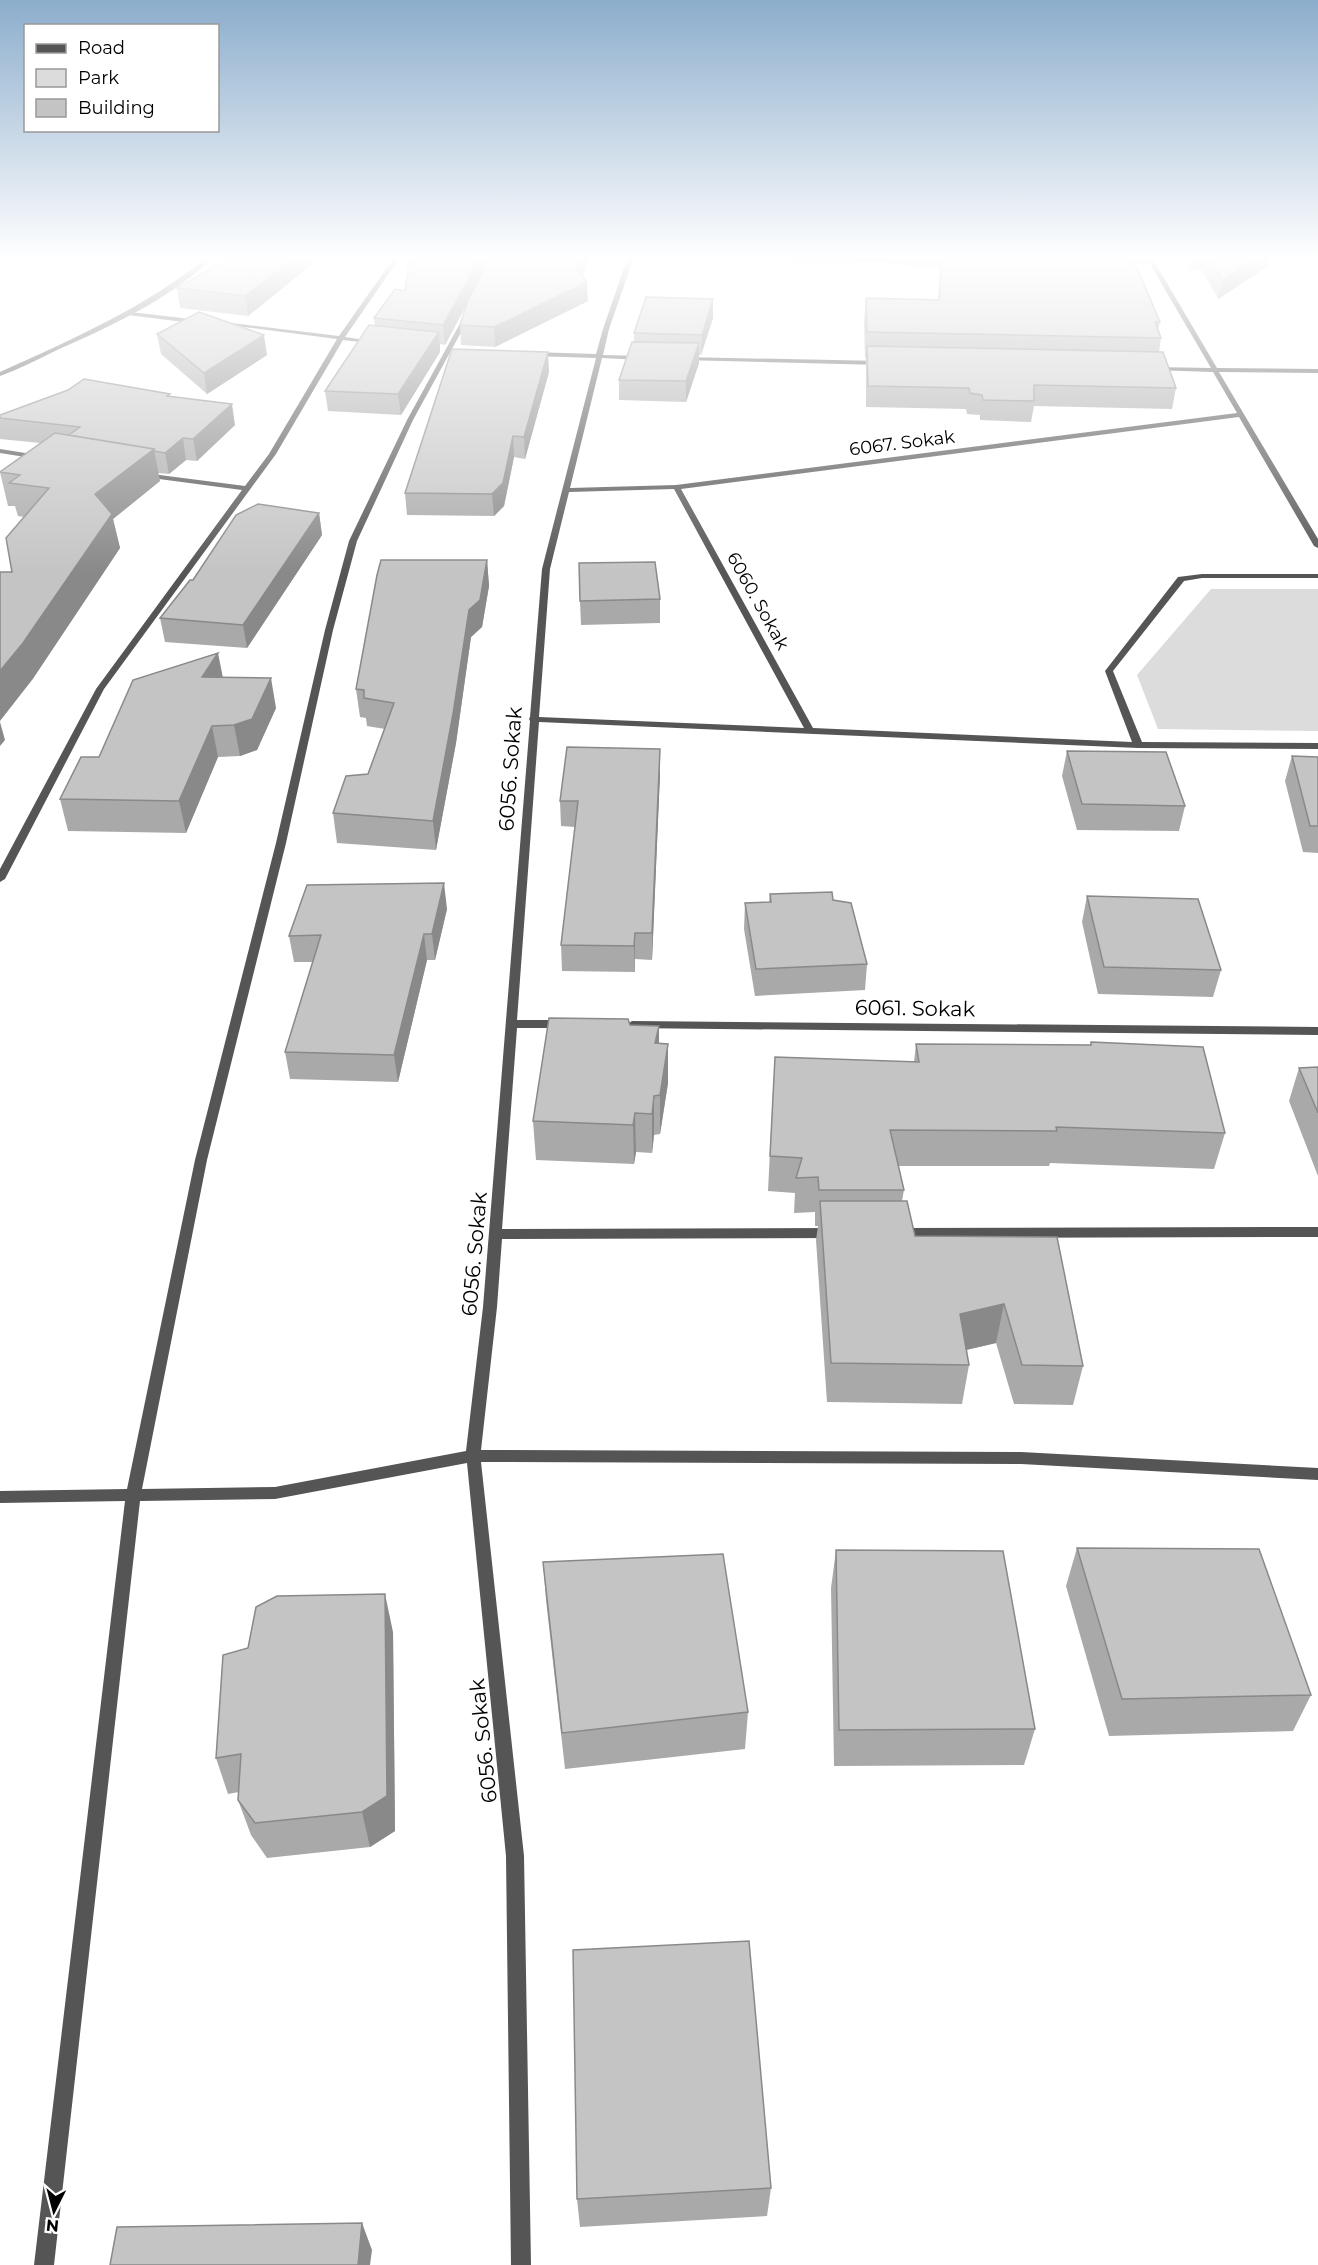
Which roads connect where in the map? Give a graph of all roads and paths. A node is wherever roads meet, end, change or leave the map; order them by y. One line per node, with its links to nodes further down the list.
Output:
1 (27, 362): 11 (street)
2 (327, 362): 17 (street)
3 (443, 362): 36 (street)
4 (598, 362): 18 (street, 6056. Sokak)
5 (822, 362): 7 (street)
6 (1209, 362): 9 (street)
7 (895, 363)
8 (1143, 369): 9 (street)
9 (1214, 370): 10 (street); 12 (street)
10 (1318, 371)
11 (0, 374)
12 (1240, 415): 16 (street, 6067. Sokak); 19 (street)
13 (0, 451): 14 (street)
14 (43, 458)
15 (133, 473): 17 (street)
16 (676, 487): 18 (street, 6067. Sokak); 22 (street, 6060. Sokak)
17 (247, 489): 25 (street)
18 (566, 490): 21 (street, 6056. Sokak)
19 (1318, 546)
20 (1318, 576): 23 (street)
21 (533, 719): 22 (street); 26 (street, 6056. Sokak)
22 (810, 731): 23 (street)
23 (1138, 745): 24 (street)
24 (1318, 746)
25 (0, 879)
26 (511, 1024): 27 (street); 33 (street, 6056. Sokak)
27 (582, 1025)
28 (618, 1025): 29 (street, 6061. Sokak)
29 (1318, 1031)
30 (1318, 1232): 32 (street)
31 (853, 1233): 33 (street)
32 (889, 1233)
33 (496, 1234): 34 (street, 6056. Sokak)
34 (473, 1456): 35 (street); 36 (street); 39 (street, 6056. Sokak)
35 (1318, 1474)
36 (133, 1495): 37 (street); 38 (street)
37 (0, 1497)
38 (44, 2265)
39 (521, 2265)

